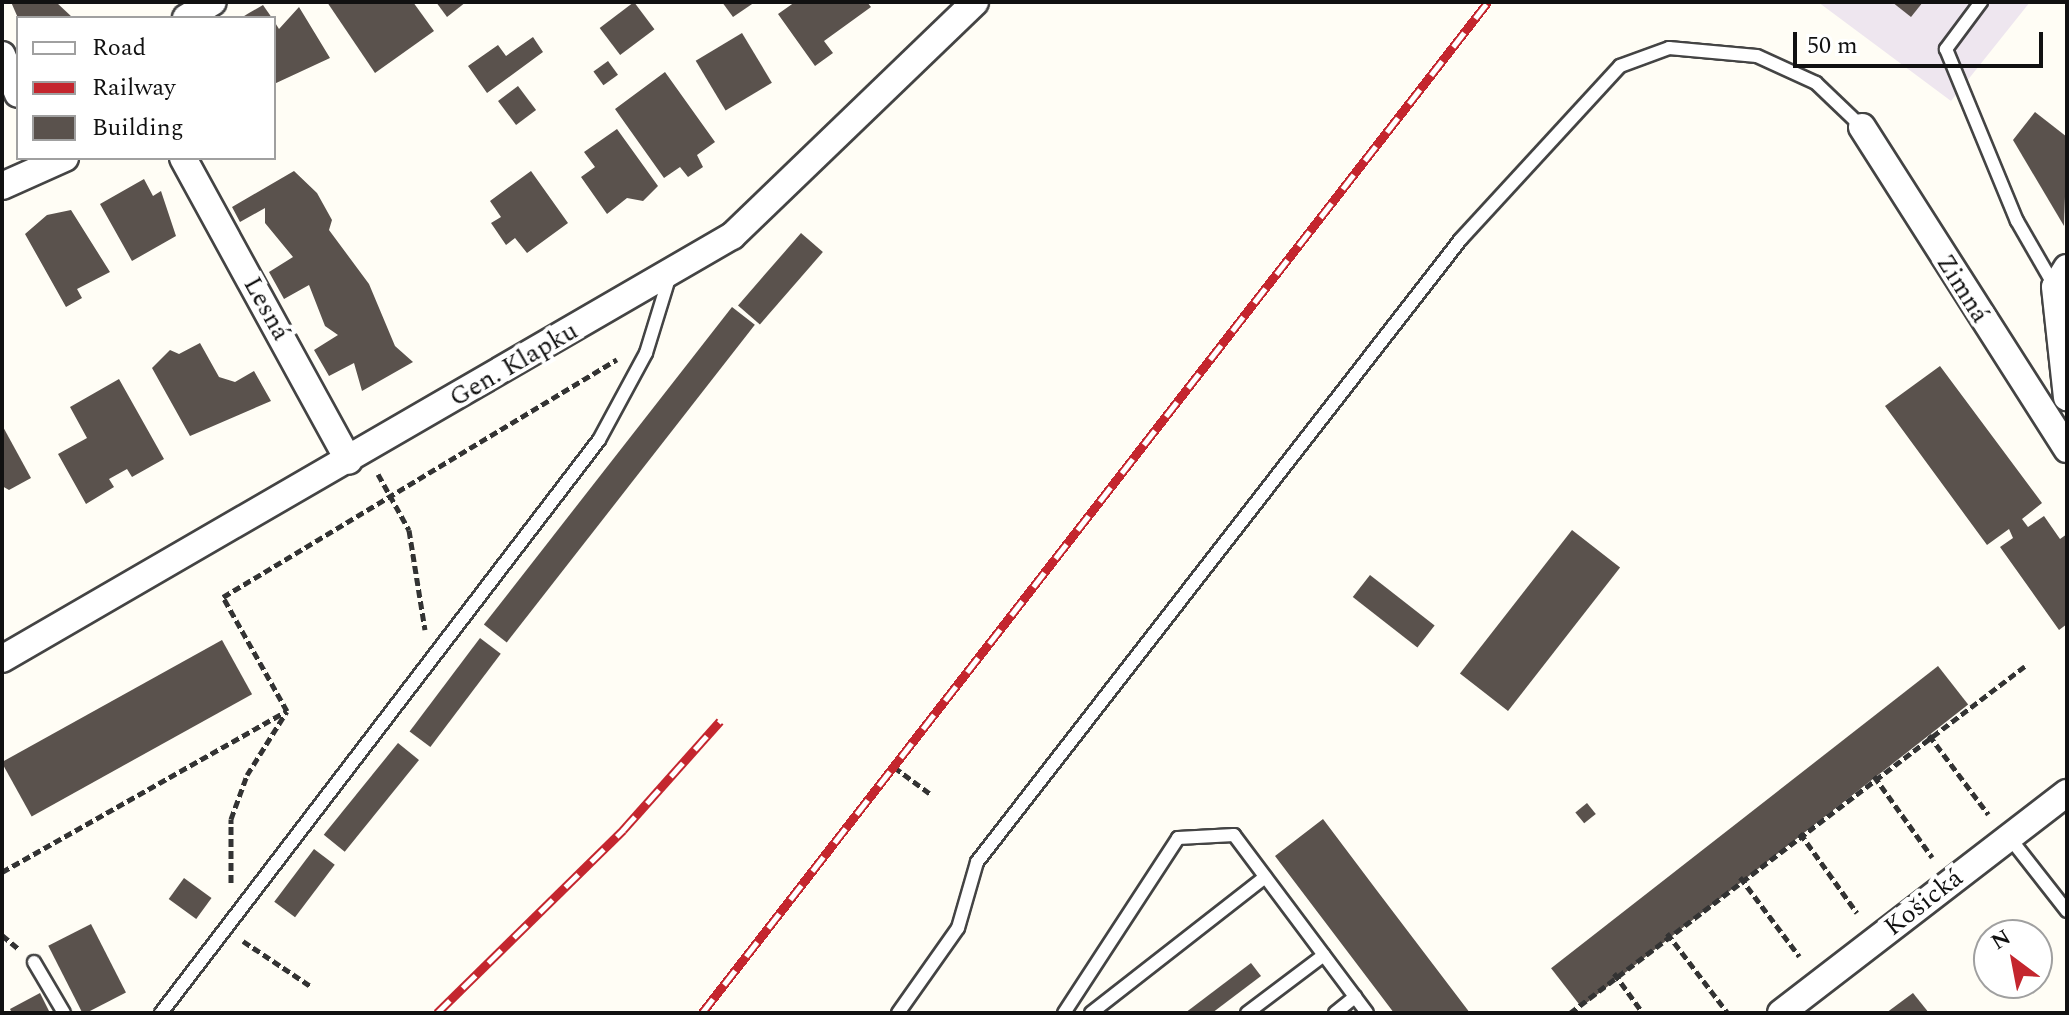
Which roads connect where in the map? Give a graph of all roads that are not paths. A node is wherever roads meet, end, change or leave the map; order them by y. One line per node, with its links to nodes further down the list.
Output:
1 (213, 2): 4 (street)
2 (975, 2): 11 (street, Gen. Klapku)
3 (1981, 2): 12 (lane)
4 (189, 16)
5 (2, 55): 6 (street)
6 (16, 89)
7 (1862, 127): 14 (street, Zimná); 26 (lane)
8 (184, 160): 15 (street, Lesná)
9 (51, 161): 10 (street)
10 (2, 186)
11 (670, 275): 15 (street, Gen. Klapku); 25 (lane)
12 (2061, 278): 13 (street)
13 (2067, 397)
14 (2067, 449)
15 (349, 461): 16 (street, Gen. Klapku)
16 (2, 659)
17 (2067, 793): 18 (street, Košická)
18 (2009, 837): 20 (lane); 32 (street, Košická)
19 (1265, 877): 21 (lane); 27 (lane); 28 (lane)
20 (2067, 911)
21 (1324, 955): 23 (lane); 29 (lane)
22 (34, 962): 24 (lane)
23 (1355, 997): 30 (lane); 31 (lane)
24 (64, 1013)
25 (161, 1013)
26 (898, 1013)
27 (1064, 1013)
28 (1091, 1013)
29 (1247, 1013)
30 (1335, 1013)
31 (1367, 1013)
32 (1781, 1013)

